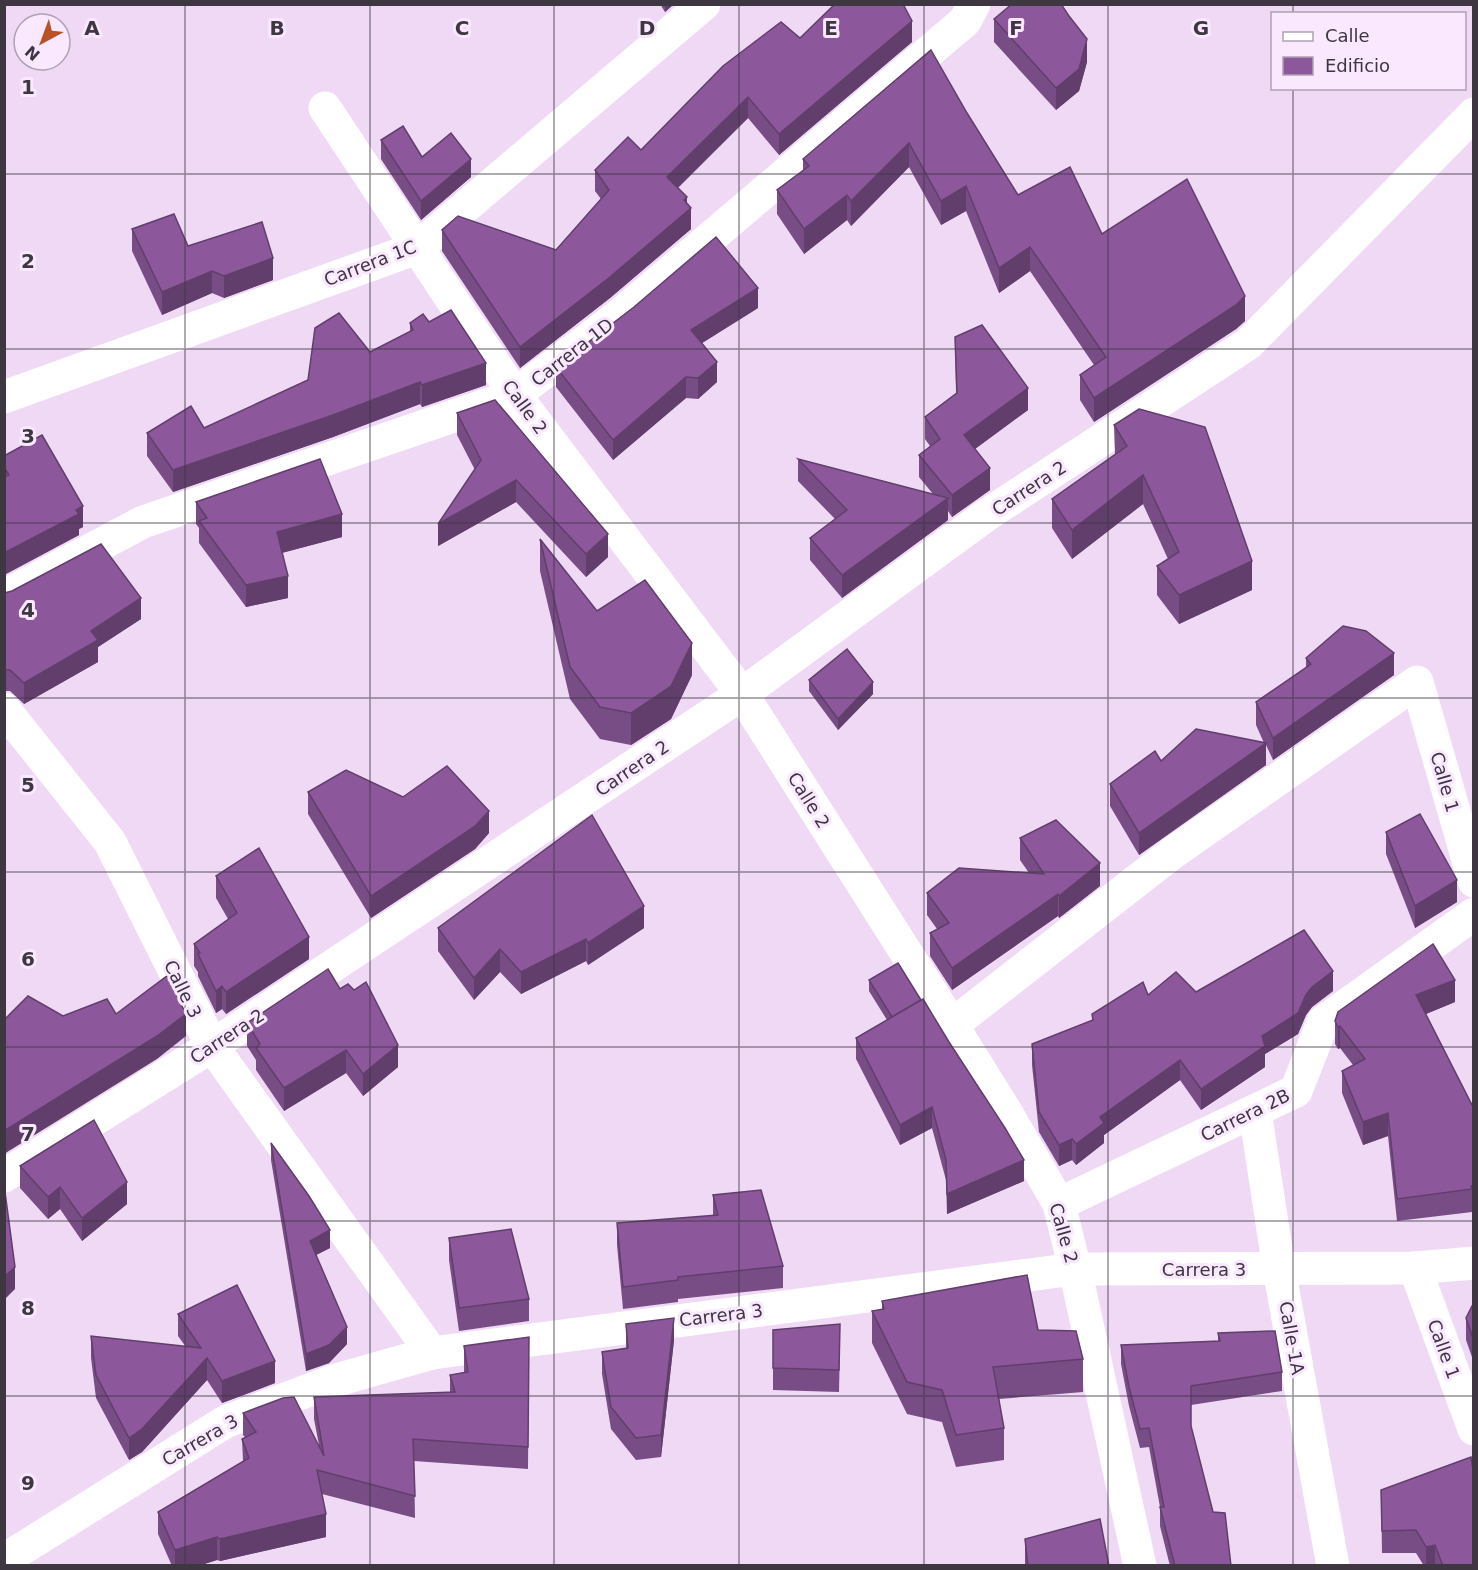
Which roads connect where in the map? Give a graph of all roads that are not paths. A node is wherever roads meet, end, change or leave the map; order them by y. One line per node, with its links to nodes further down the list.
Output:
1 (704, 4): 5 (street, Carrera 1C)
2 (969, 13): 6 (street, Carrera 1D)
3 (325, 108): 5 (street, Calle 2)
4 (1473, 114): 9 (street, Carrera 2)
5 (417, 248): 6 (street, Calle 2); 7 (street, Carrera 1C)
6 (515, 395): 8 (street, Carrera 1D); 9 (street, Calle 2)
7 (4, 397)
8 (4, 596)
9 (742, 694): 13 (street, Calle 2); 14 (street, Carrera 2)
10 (4, 709): 14 (street, Calle 3)
11 (1473, 881): 13 (street, Calle 1)
12 (1473, 914): 15 (street, Carrera 2B)
13 (952, 1025): 17 (street, Calle 2)
14 (212, 1046): 16 (street, Carrera 2); 22 (street, Calle 3)
15 (1255, 1111): 17 (street, Carrera 2B); 21 (street, Calle 1A)
16 (4, 1176)
17 (1059, 1204): 20 (street, Calle 2)
18 (1473, 1263): 19 (street, Carrera 3)
19 (1415, 1268): 21 (street, Carrera 3); 23 (street, Calle 1)
20 (1075, 1269): 21 (street, Carrera 3); 22 (street, Carrera 3); 25 (street, Calle 2)
21 (1279, 1269): 26 (street, Calle 1A)
22 (432, 1353): 24 (street, Carrera 3)
23 (1473, 1429)
24 (4, 1560)
25 (1140, 1566)
26 (1333, 1566)

